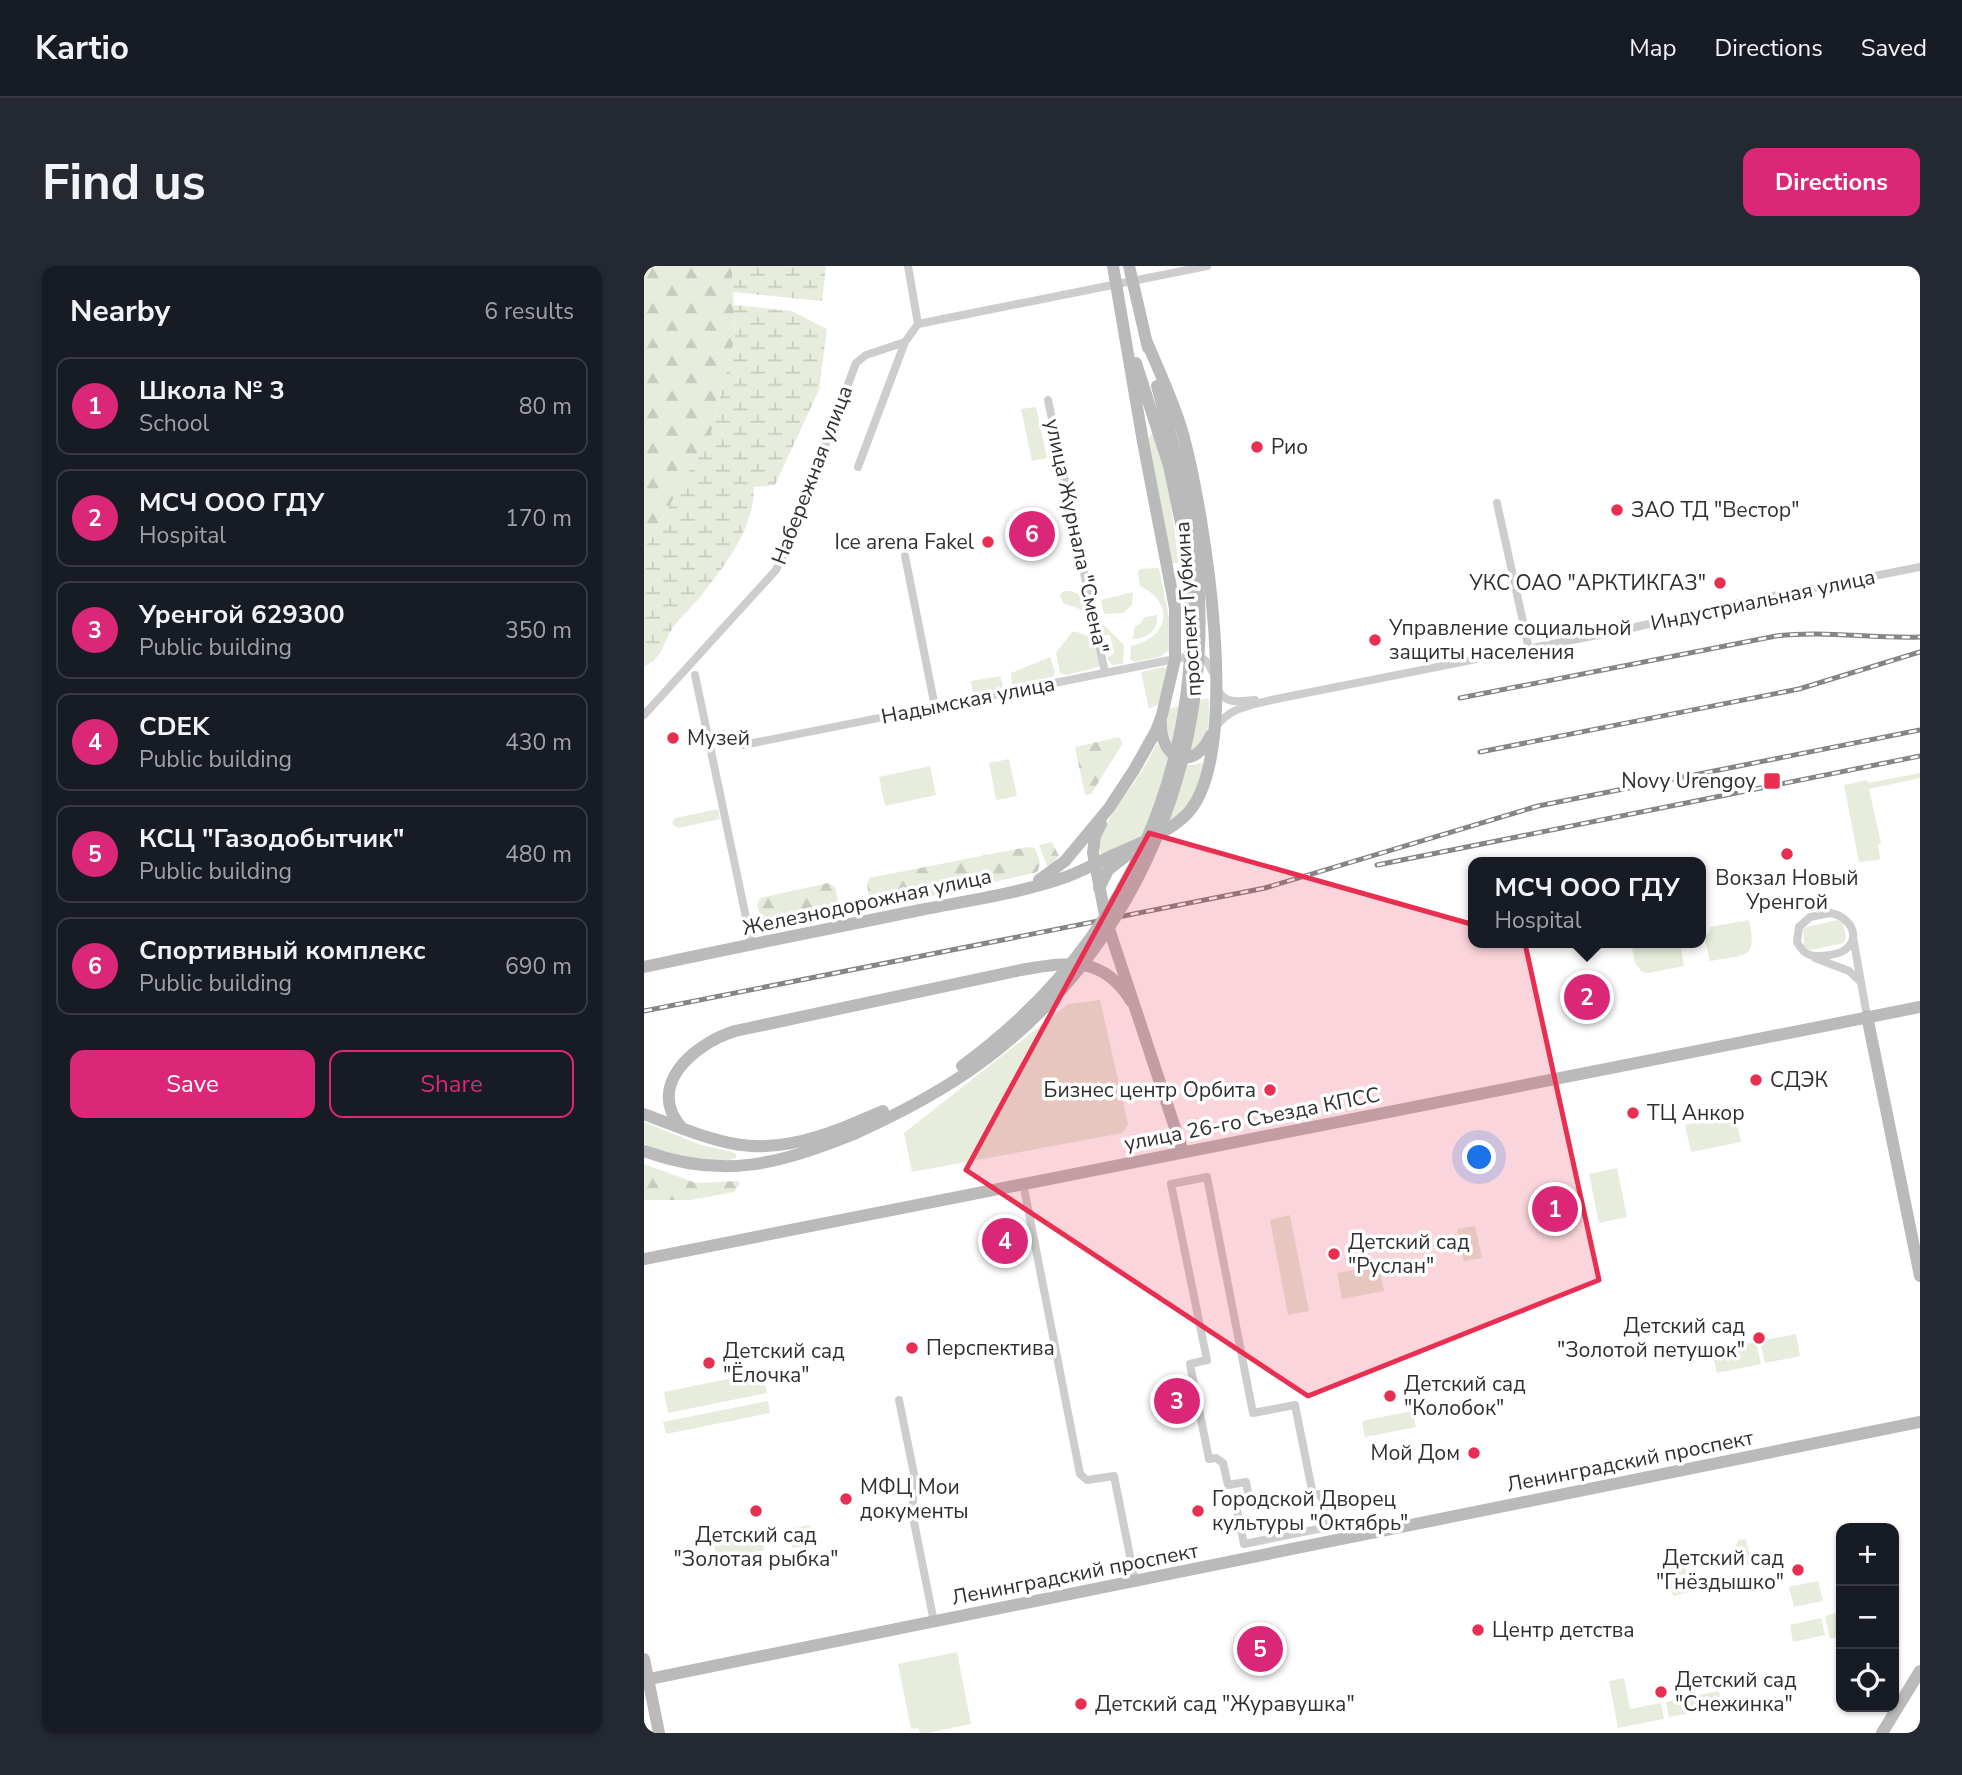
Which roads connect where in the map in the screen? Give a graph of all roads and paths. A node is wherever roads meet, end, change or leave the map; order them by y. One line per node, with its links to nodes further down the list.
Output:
1 (908, 266): 8 (street)
2 (1113, 266): 6 (main road, проспект Губкина)
3 (1129, 266): 5 (main road, проспект Губкина)
4 (1207, 266): 5 (street)
5 (1132, 280): 6 (street); 9 (main road, проспект Губкина)
6 (1116, 283): 7 (main road, проспект Губкина); 8 (street)
7 (1121, 313): 15 (main road); 18 (main road, проспект Губкина)
8 (918, 324): 10 (street)
9 (1146, 340): 15 (main road, проспект Губкина); 21 (main road, проспект Губкина)
10 (905, 342): 12 (street); 24 (street, Набережная улица)
11 (1048, 400): 19 (street, улица Журнала "Смена")
12 (859, 467)
13 (1497, 503): 17 (street)
14 (905, 555): 23 (street)
15 (1192, 557): 43 (main road, bridge)
16 (1920, 567): 17 (street, Индустриальная улица)
17 (1529, 649): 22 (street, Индустриальная улица)
18 (1175, 659): 19 (street, Надымская улица); 21 (street, Надымская улица); 25 (main road, проспект Губкина)
19 (1105, 673): 23 (street, Надымская улица)
20 (695, 675): 34 (street)
21 (1215, 682): 22 (street, Индустриальная улица); 26 (main road, проспект Губкина)
22 (1276, 699): 26 (street, Индустриальная улица)
23 (935, 707): 27 (street, Надымская улица)
24 (644, 715)
25 (1162, 715): 26 (main road); 28 (main road, проспект Губкина)
26 (1213, 731): 29 (main road, проспект Губкина)
27 (743, 745)
28 (1109, 808): 30 (main road); 31 (main road)
29 (1157, 836): 30 (main road, проспект Губкина); 32 (main road)
30 (1094, 864): 31 (main road, Железнодорожная улица); 32 (main road)
31 (1020, 890): 34 (main road, Железнодорожная улица)
32 (1099, 890): 38 (main road)
33 (1852, 928): 35 (street); 35 (street); 37 (street)
34 (752, 946): 36 (main road, Железнодорожная улица)
35 (1812, 957): 37 (street)
36 (644, 967)
37 (1861, 982): 40 (street)
38 (1131, 1001): 42 (main road); 45 (main road)
39 (1920, 1006): 40 (main road, улица 26-го Съезда КПСС)
40 (1867, 1016): 45 (main road, улица 26-го Съезда КПСС); 48 (main road)
41 (644, 1114): 42 (main road)
42 (683, 1129): 43 (main road)
43 (850, 1130): 44 (main road)
44 (644, 1151)
45 (1182, 1152): 46 (main road, улица 26-го Съезда КПСС)
46 (1023, 1183): 47 (main road, улица 26-го Съезда КПСС); 52 (street)
47 (644, 1259)
48 (1920, 1276)
49 (899, 1400): 53 (street)
50 (1920, 1422): 52 (main road, Ленинградский проспект)
51 (1236, 1505): 51 (street)
52 (1135, 1581): 53 (main road, Ленинградский проспект)
53 (934, 1622): 56 (main road, Ленинградский проспект)
54 (644, 1659): 56 (main road)
55 (1920, 1671): 57 (main road)
56 (646, 1680): 58 (main road)
57 (1914, 1688): 59 (main road)
58 (659, 1733)
59 (1882, 1733)

